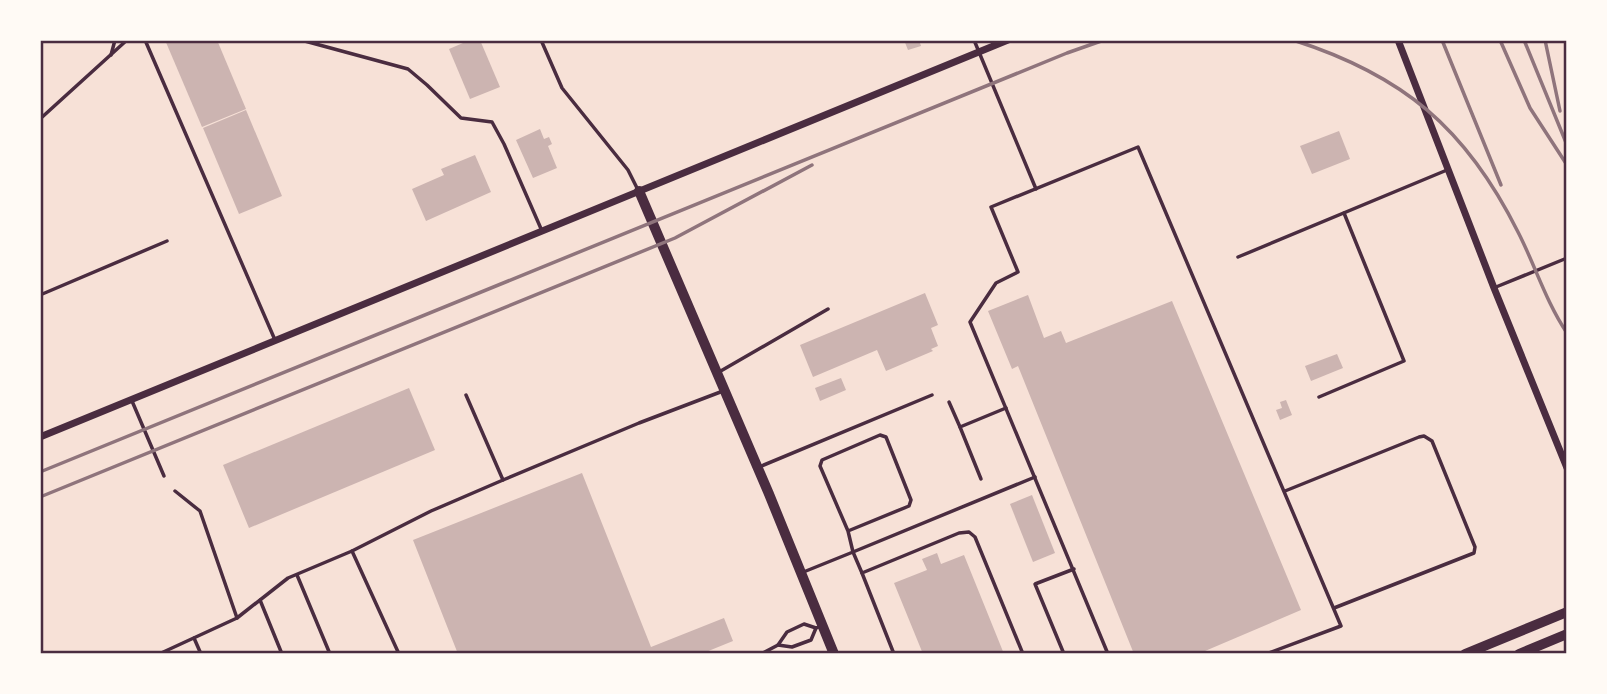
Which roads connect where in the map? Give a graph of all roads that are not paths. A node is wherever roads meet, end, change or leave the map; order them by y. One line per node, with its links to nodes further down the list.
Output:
1 (115, 40): 10 (lane)
2 (128, 40): 10 (lane)
3 (145, 40): 23 (lane)
4 (300, 40): 16 (lane)
5 (541, 40): 14 (lane)
6 (974, 40): 9 (lane)
7 (1008, 40): 9 (street)
8 (1398, 40): 12 (street)
9 (978, 52): 13 (lane); 14 (street)
10 (111, 55): 11 (lane)
11 (40, 119)
12 (1449, 170): 15 (lane); 20 (street)
13 (1036, 189): 31 (lane); 41 (lane)
14 (639, 191): 16 (street); 24 (street)
15 (1344, 213): 18 (lane); 28 (lane)
16 (542, 231): 23 (street)
17 (167, 241): 21 (lane)
18 (1238, 257)
19 (1567, 258): 20 (lane)
20 (1494, 288): 35 (street)
21 (40, 295)
22 (828, 309): 24 (lane)
23 (275, 340): 29 (street)
24 (718, 373): 25 (street)
25 (725, 391): 34 (street); 39 (lane)
26 (466, 395): 39 (lane)
27 (932, 395): 34 (lane)
28 (1319, 397)
29 (131, 399): 33 (street); 36 (lane)
30 (949, 402): 32 (lane)
31 (1006, 408): 32 (lane); 37 (lane)
32 (960, 427): 38 (lane)
33 (40, 437)
34 (757, 468): 46 (street)
35 (1567, 468)
36 (164, 476)
37 (1035, 477): 44 (lane); 45 (lane)
38 (981, 479)
39 (503, 480): 43 (lane)
40 (176, 491): 52 (lane)
41 (1285, 491): 50 (lane); 50 (lane)
42 (848, 531): 42 (lane); 44 (lane)
43 (352, 551): 48 (lane); 61 (lane)
44 (853, 552): 46 (lane); 47 (lane)
45 (1074, 569): 66 (lane); 67 (lane)
46 (801, 573): 53 (street)
47 (862, 573): 64 (lane); 65 (lane)
48 (297, 575): 49 (lane); 60 (lane)
49 (260, 600): 52 (lane); 59 (lane)
50 (1334, 608): 68 (lane)
51 (1567, 612): 69 (main road)
52 (237, 618): 55 (lane)
53 (819, 627): 56 (lane); 56 (lane); 63 (street)
54 (1567, 634): 70 (main road)
55 (194, 638): 57 (lane); 58 (lane)
56 (779, 645): 62 (lane)
57 (159, 654)
58 (201, 654)
59 (282, 654)
60 (330, 654)
61 (399, 654)
62 (762, 654)
63 (834, 654)
64 (894, 654)
65 (1023, 654)
66 (1064, 654)
67 (1108, 654)
68 (1266, 654)
69 (1465, 654)
70 (1519, 654)

